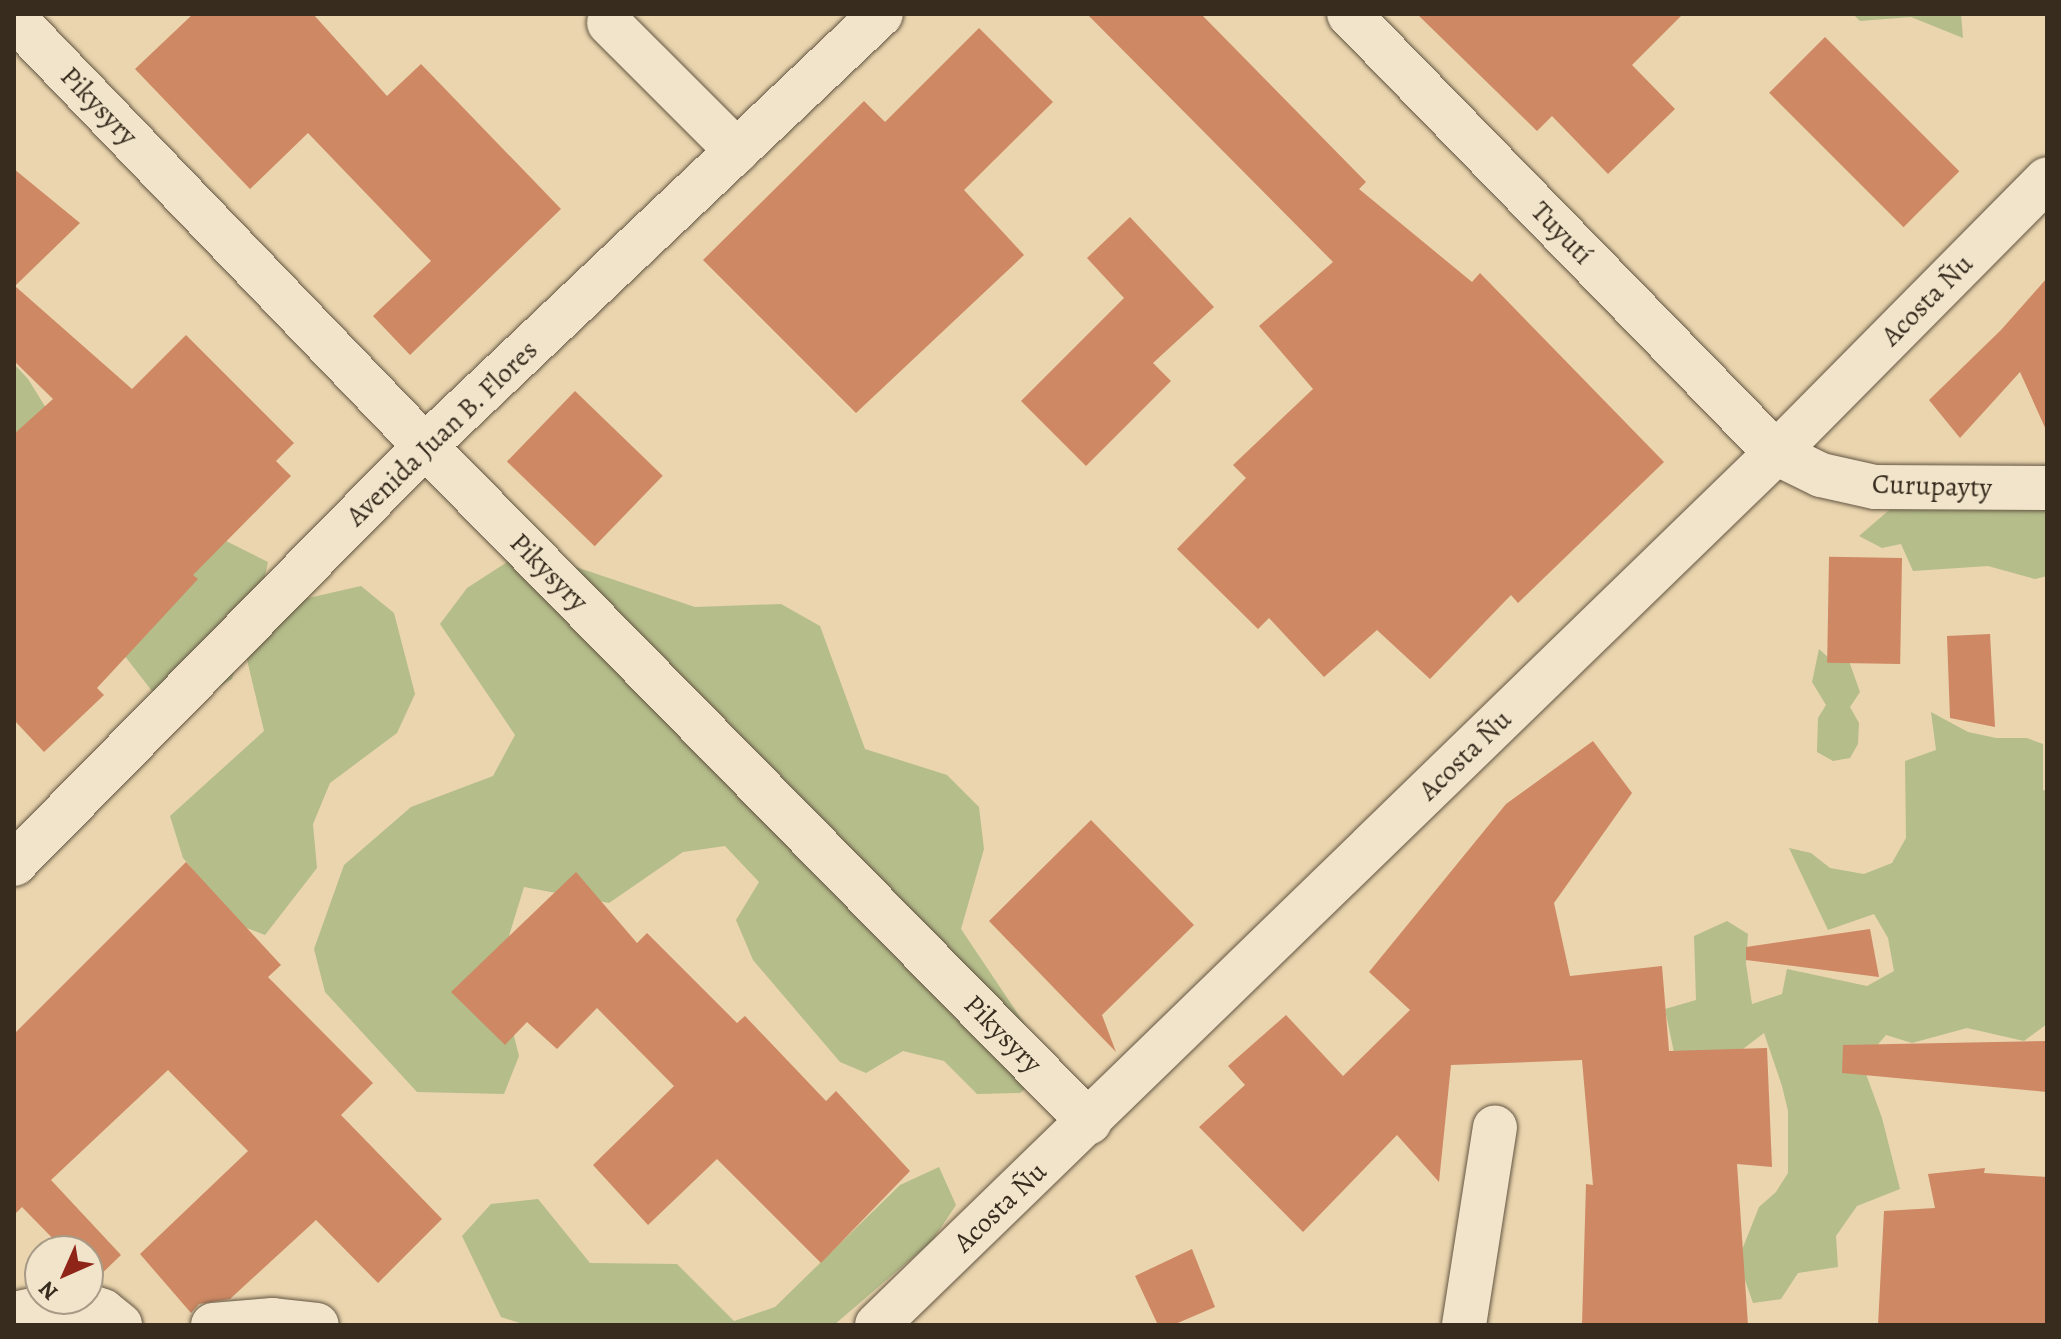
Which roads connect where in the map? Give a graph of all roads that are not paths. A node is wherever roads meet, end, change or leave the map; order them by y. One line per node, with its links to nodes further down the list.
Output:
1 (881, 14): 5 (street, Avenida Juan B. Flores)
2 (1349, 14): 8 (street, Tuyutí)
3 (14, 18): 7 (street, Pikysyry)
4 (609, 23): 5 (street)
5 (737, 151): 7 (street, Avenida Juan B. Flores)
6 (2047, 179): 8 (street, Acosta Ñu)
7 (425, 446): 10 (street, Avenida Juan B. Flores); 11 (street, Pikysyry)
8 (1776, 453): 9 (street, Curupayty); 11 (street, Acosta Ñu)
9 (2047, 488)
10 (14, 864)
11 (1089, 1122): 17 (street, Acosta Ñu)
12 (1495, 1127): 18 (street)
13 (14, 1314): 14 (street)
14 (120, 1325)
15 (213, 1325): 16 (street)
16 (317, 1325)
17 (877, 1325)
18 (1464, 1325)

